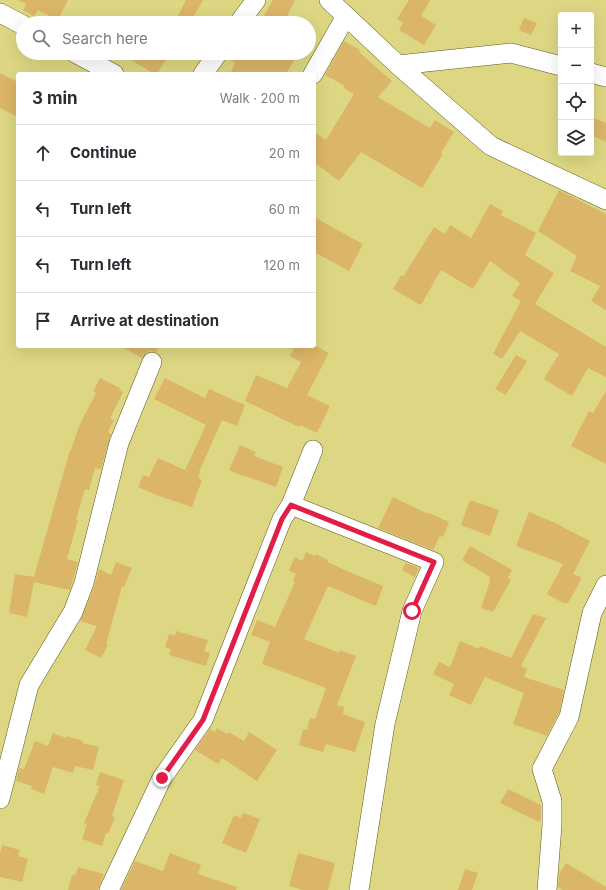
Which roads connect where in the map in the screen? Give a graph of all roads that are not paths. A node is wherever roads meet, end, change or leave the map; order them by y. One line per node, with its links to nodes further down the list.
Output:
1 (256, 0): 4 (street)
2 (329, 0): 5 (street)
3 (0, 13): 6 (street)
4 (244, 16)
5 (346, 16): 9 (street); 13 (street)
6 (16, 21)
7 (88, 60): 11 (street)
8 (213, 60): 12 (street)
9 (398, 65): 10 (street); 16 (street)
10 (558, 65)
11 (110, 72)
12 (204, 72)
13 (314, 72)
14 (594, 74): 15 (street)
15 (606, 76)
16 (606, 200)
17 (152, 362): 21 (street)
18 (313, 450): 19 (street)
19 (291, 505): 22 (street); 23 (street)
20 (606, 585): 24 (street)
21 (0, 799)
22 (109, 890)
23 (360, 890)
24 (547, 890)

